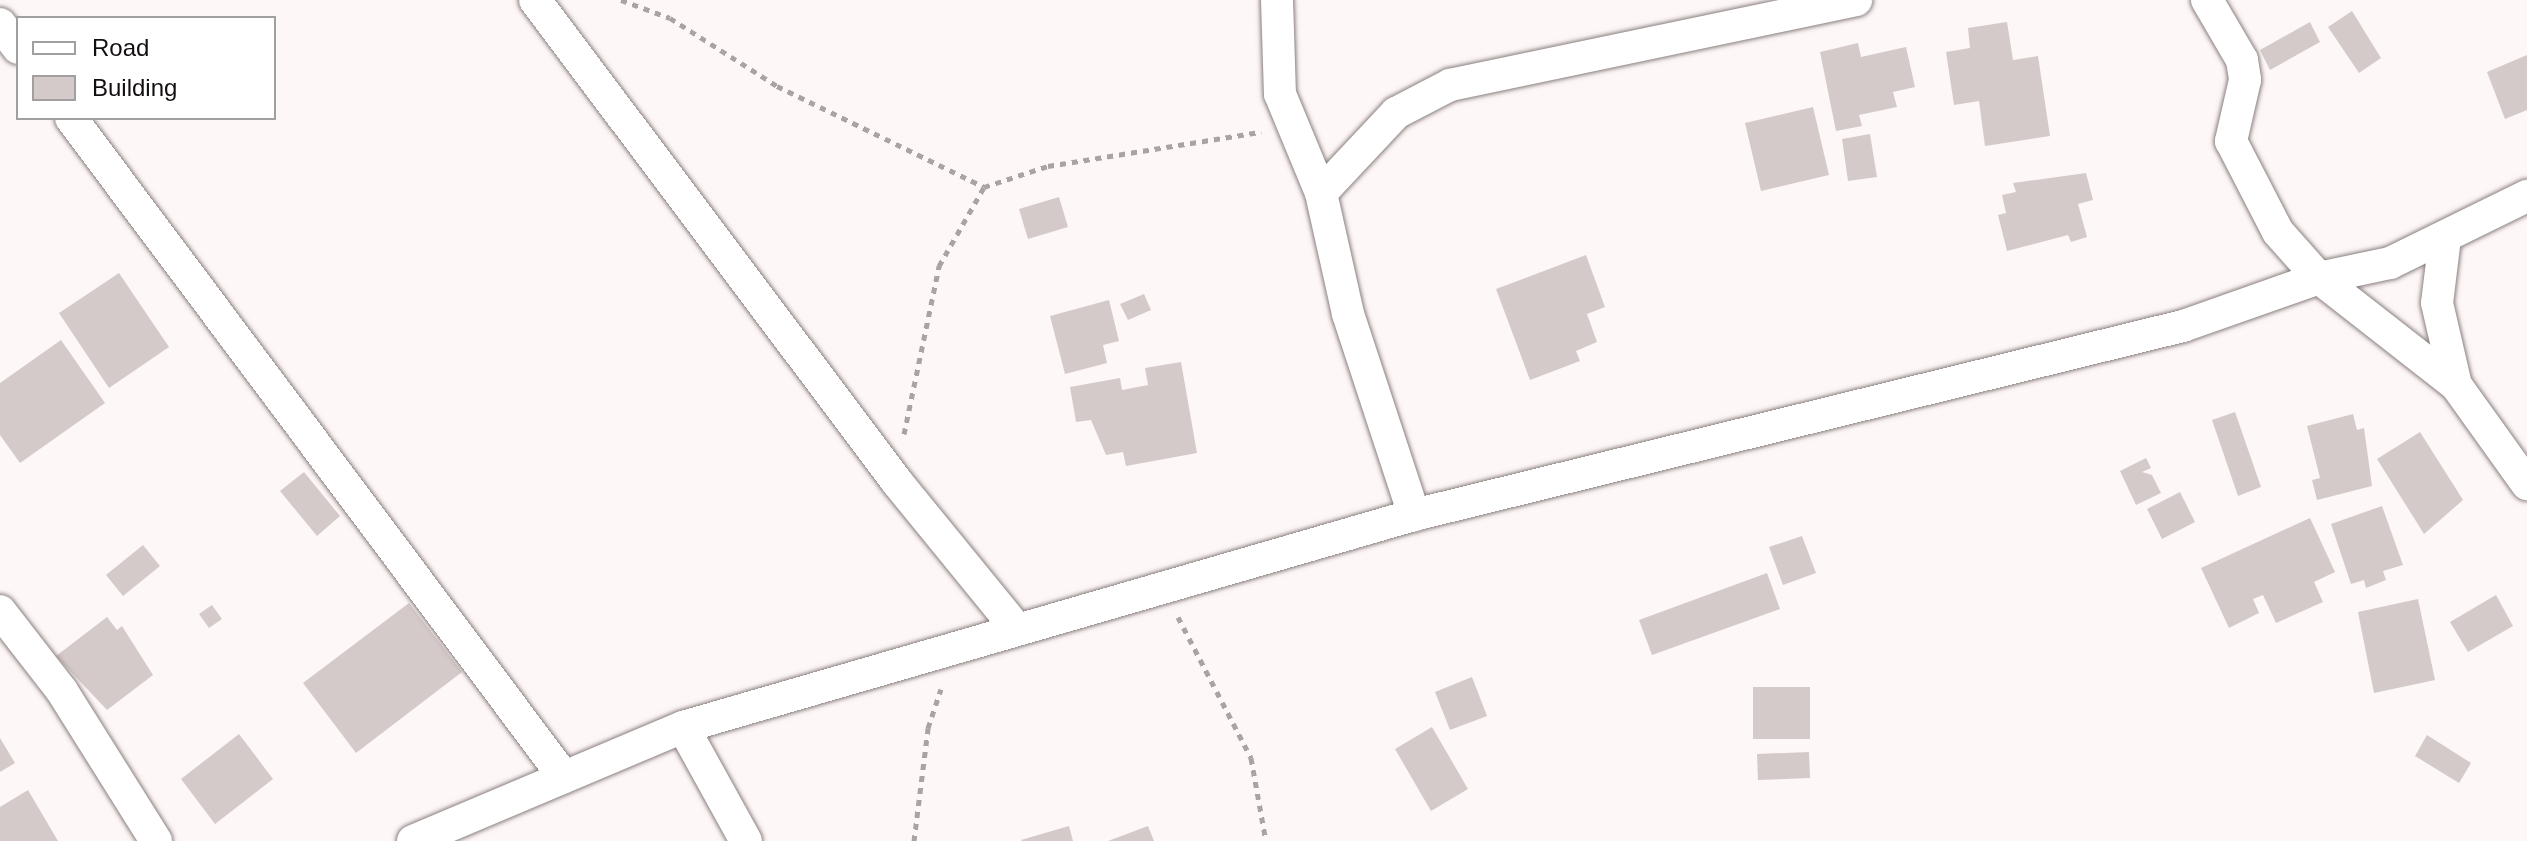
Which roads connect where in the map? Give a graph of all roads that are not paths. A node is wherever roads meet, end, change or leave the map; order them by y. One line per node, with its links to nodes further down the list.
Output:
1 (535, 0): 16 (street)
2 (1277, 0): 8 (street)
3 (1856, 0): 8 (street)
4 (2207, 0): 11 (street)
5 (0, 24): 6 (street)
6 (16, 45)
7 (72, 120): 18 (street)
8 (1321, 193): 14 (street)
9 (2527, 196): 10 (street)
10 (2445, 238): 11 (street); 12 (street)
11 (2319, 278): 12 (street); 14 (street)
12 (2456, 385): 13 (street)
13 (2527, 484)
14 (1414, 515): 16 (street)
15 (0, 611): 19 (street)
16 (1016, 628): 17 (street)
17 (683, 727): 18 (street); 21 (street)
18 (564, 777): 20 (street)
19 (156, 841)
20 (413, 841)
21 (746, 841)

